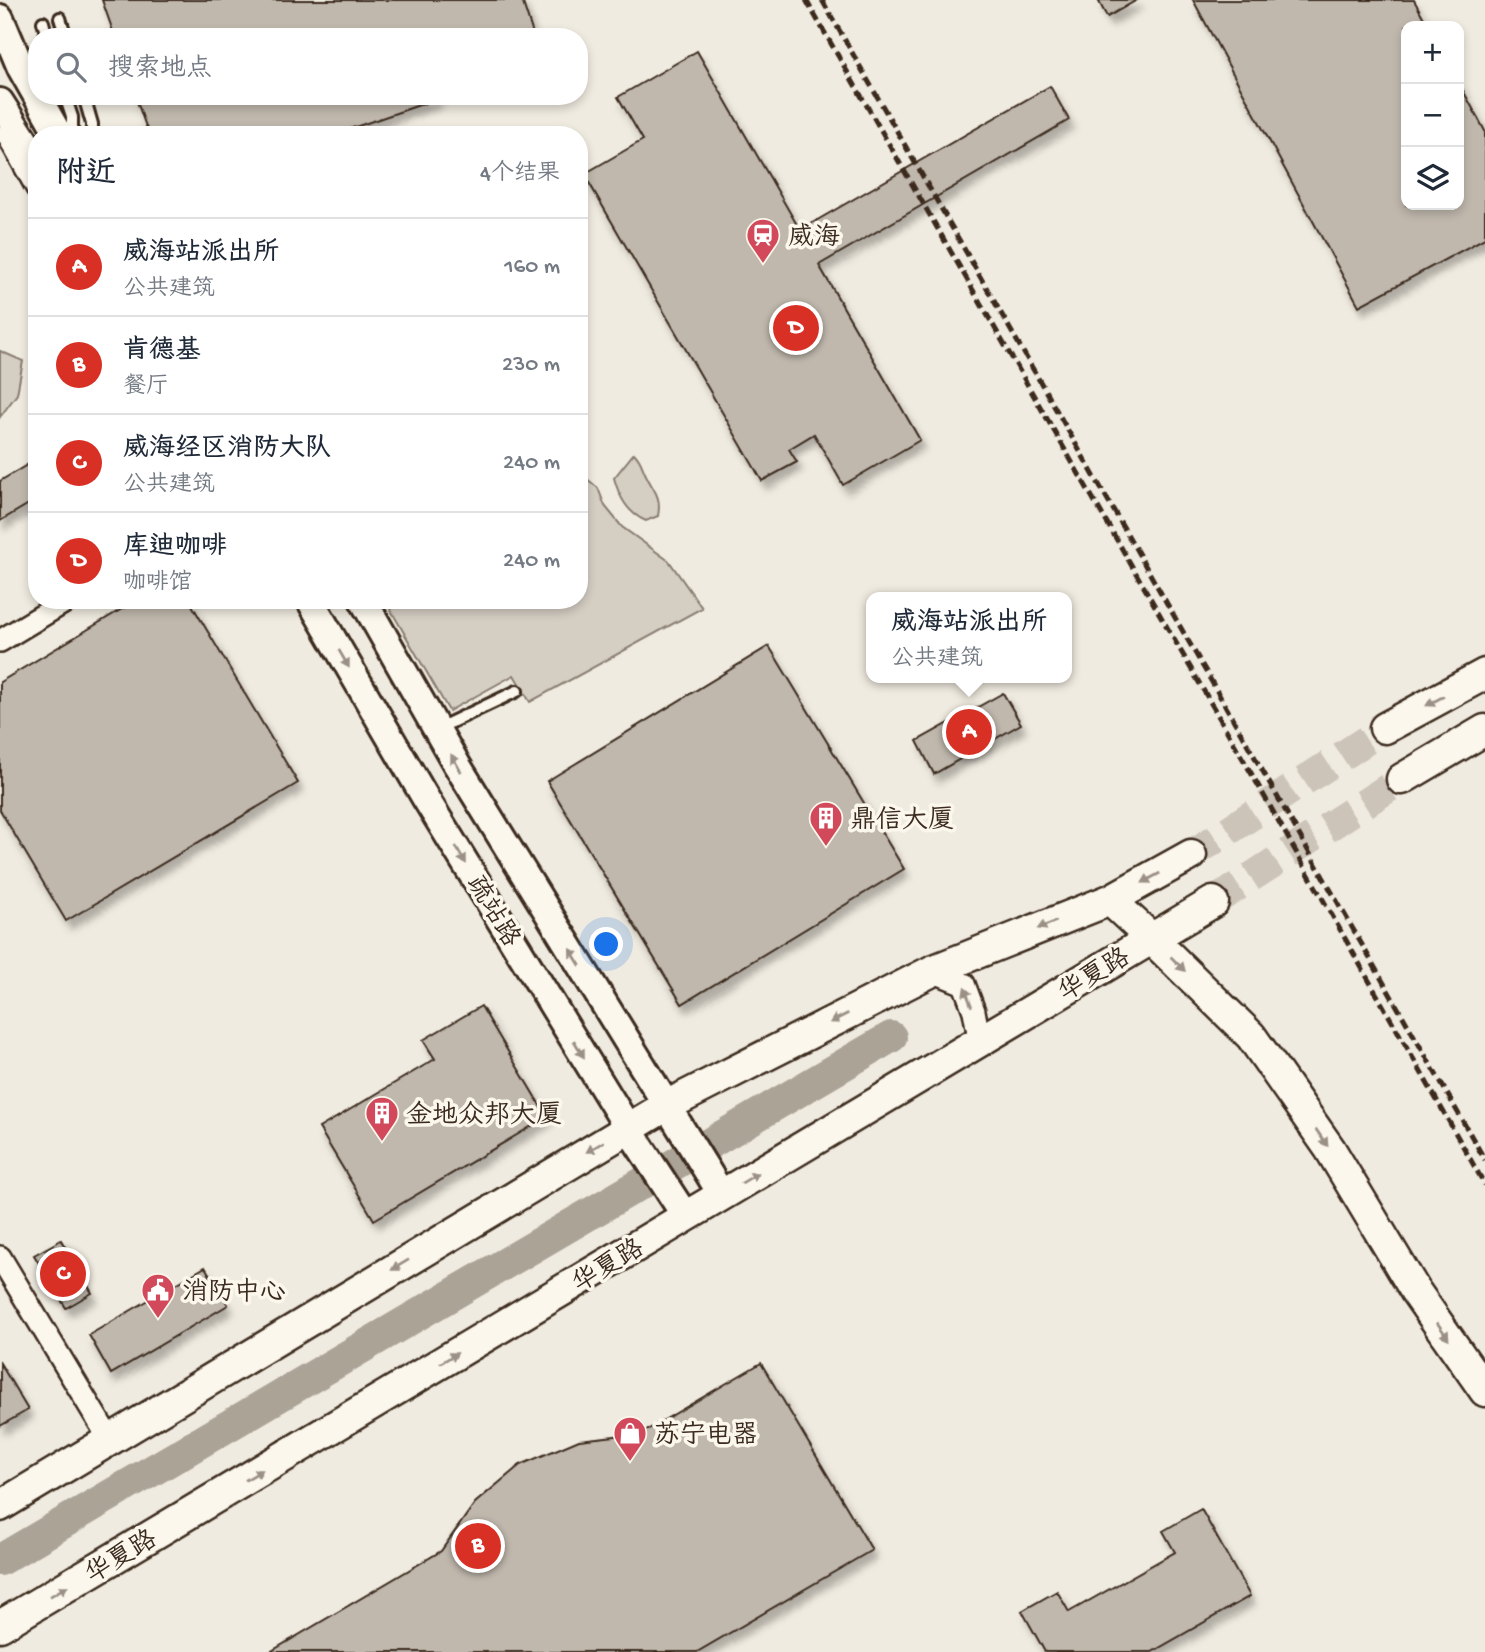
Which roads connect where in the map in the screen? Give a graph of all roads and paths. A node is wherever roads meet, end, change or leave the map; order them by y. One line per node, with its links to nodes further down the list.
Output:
1 (0, 18): 6 (street)
2 (60, 18): 5 (lane)
3 (43, 22): 4 (lane)
4 (45, 28)
5 (63, 28)
6 (28, 80)
7 (0, 102): 15 (street)
8 (42, 105): 12 (street)
9 (68, 105): 13 (lane)
10 (87, 105): 14 (lane)
11 (0, 119): 16 (street)
12 (54, 126)
13 (72, 126)
14 (92, 126)
15 (28, 146)
16 (28, 171)
17 (53, 609): 20 (street)
18 (314, 609): 34 (street, 疏站路, one-way to 34)
19 (368, 609): 24 (street, 疏站路)
20 (0, 641)
21 (1485, 674): 23 (main road, one-way to 23)
22 (516, 691): 24 (lane)
23 (1385, 728)
24 (437, 729): 33 (street, 疏站路, one-way to 24)
25 (1482, 733): 26 (main road)
26 (1402, 779)
27 (1191, 855): 28 (main road, one-way to 28)
28 (1110, 900): 30 (main road); 31 (main road, one-way to 31)
29 (1213, 902): 30 (main road, 华夏路)
30 (1151, 938): 32 (main road, 华夏路); 38 (main road, one-way to 38)
31 (932, 971): 32 (street, one-way to 31); 33 (main road, one-way to 33)
32 (980, 1043): 35 (main road, 华夏路, one-way to 32)
33 (670, 1113): 34 (main road); 35 (street, 疏站路)
34 (632, 1135): 36 (street, 疏站路); 39 (main road, one-way to 39)
35 (718, 1188): 36 (main road, 华夏路)
36 (681, 1210): 41 (main road, 华夏路, one-way to 36)
37 (0, 1257): 39 (street)
38 (1485, 1391)
39 (110, 1440): 40 (main road)
40 (0, 1506)
41 (0, 1626)

